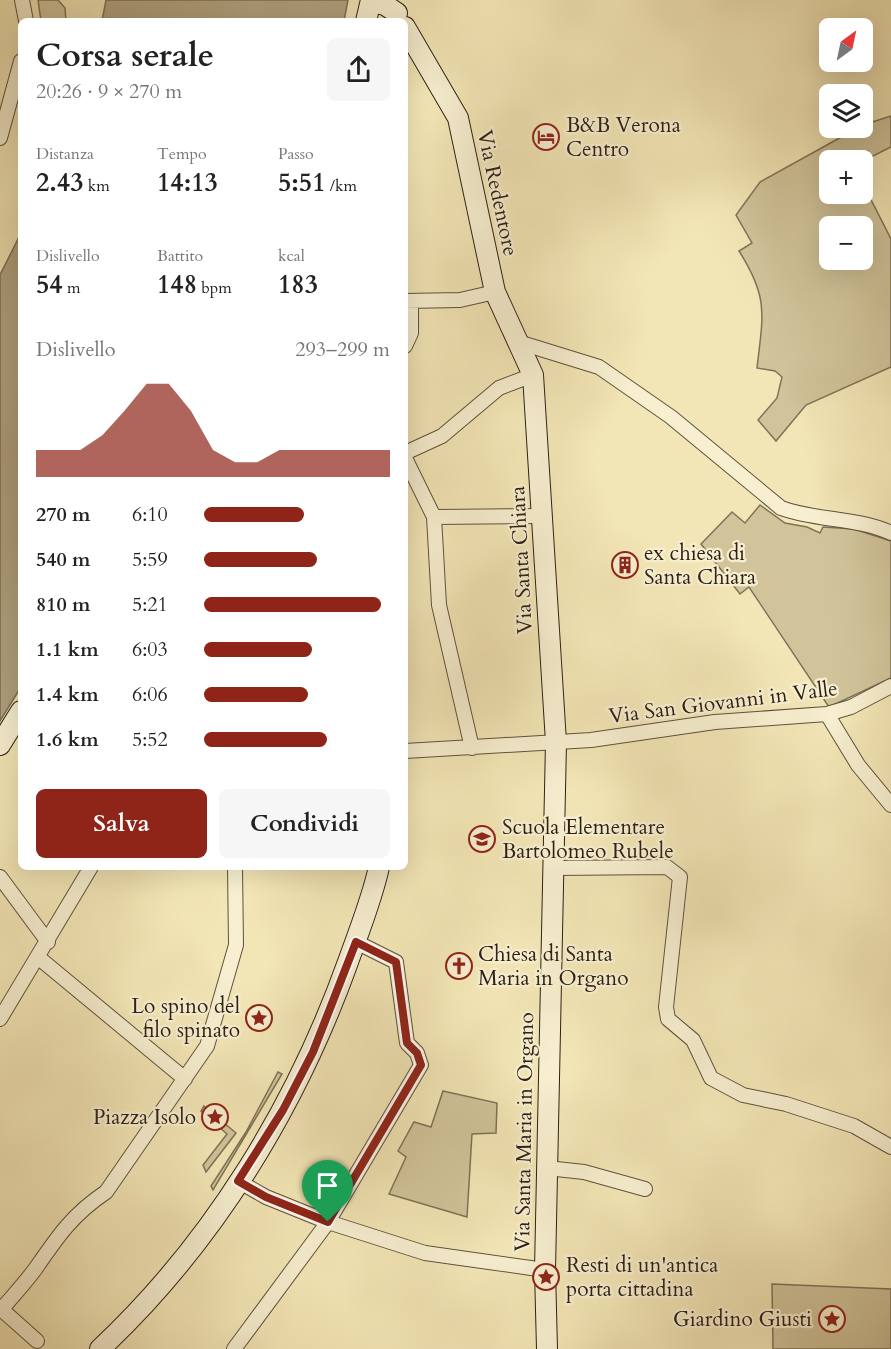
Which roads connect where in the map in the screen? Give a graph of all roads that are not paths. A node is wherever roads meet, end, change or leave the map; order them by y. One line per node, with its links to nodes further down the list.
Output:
1 (22, 0): 4 (street)
2 (369, 8): 3 (main road, Via Redentore)
3 (400, 15)
4 (25, 18)
5 (408, 29): 8 (main road, Via Redentore)
6 (18, 72): 7 (street)
7 (0, 138)
8 (495, 292): 9 (street); 11 (main road, Via Redentore)
9 (408, 301): 10 (street)
10 (408, 340)
11 (518, 342): 12 (main road, Via Redentore); 17 (street)
12 (533, 375): 13 (street); 15 (main road, Via Santa Chiara)
13 (408, 452)
14 (408, 464): 16 (street)
15 (543, 516): 16 (street); 21 (main road, Via Santa Chiara)
16 (434, 517): 23 (street)
17 (891, 533)
18 (891, 686): 19 (street, Via San Giovanni in Valle)
19 (827, 714): 21 (street, Via San Giovanni in Valle); 25 (street)
20 (18, 716): 22 (main road)
21 (556, 742): 23 (street, Via San Giovanni in Valle); 26 (main road, Via Santa Maria in Organo)
22 (0, 745)
23 (472, 748): 24 (street, Via San Giovanni in Valle)
24 (408, 751)
25 (891, 805)
26 (554, 868): 36 (street); 37 (main road, Via Santa Maria in Organo)
27 (89, 870): 31 (street)
28 (235, 870): 35 (street)
29 (378, 870): 32 (main road)
30 (0, 877): 31 (street)
31 (48, 942): 33 (street)
32 (356, 942): 38 (main road); 40 (street)
33 (39, 958): 34 (street); 35 (street)
34 (0, 1019)
35 (185, 1079): 42 (street)
36 (891, 1147)
37 (548, 1168): 39 (street); 41 (main road, Via Santa Maria in Organo)
38 (238, 1181): 40 (street); 44 (main road)
39 (645, 1189)
40 (328, 1222): 41 (street); 45 (street)
41 (545, 1270): 46 (main road, Via Santa Maria in Organo)
42 (0, 1310): 43 (street)
43 (37, 1341)
44 (100, 1349)
45 (234, 1349)
46 (547, 1349)

